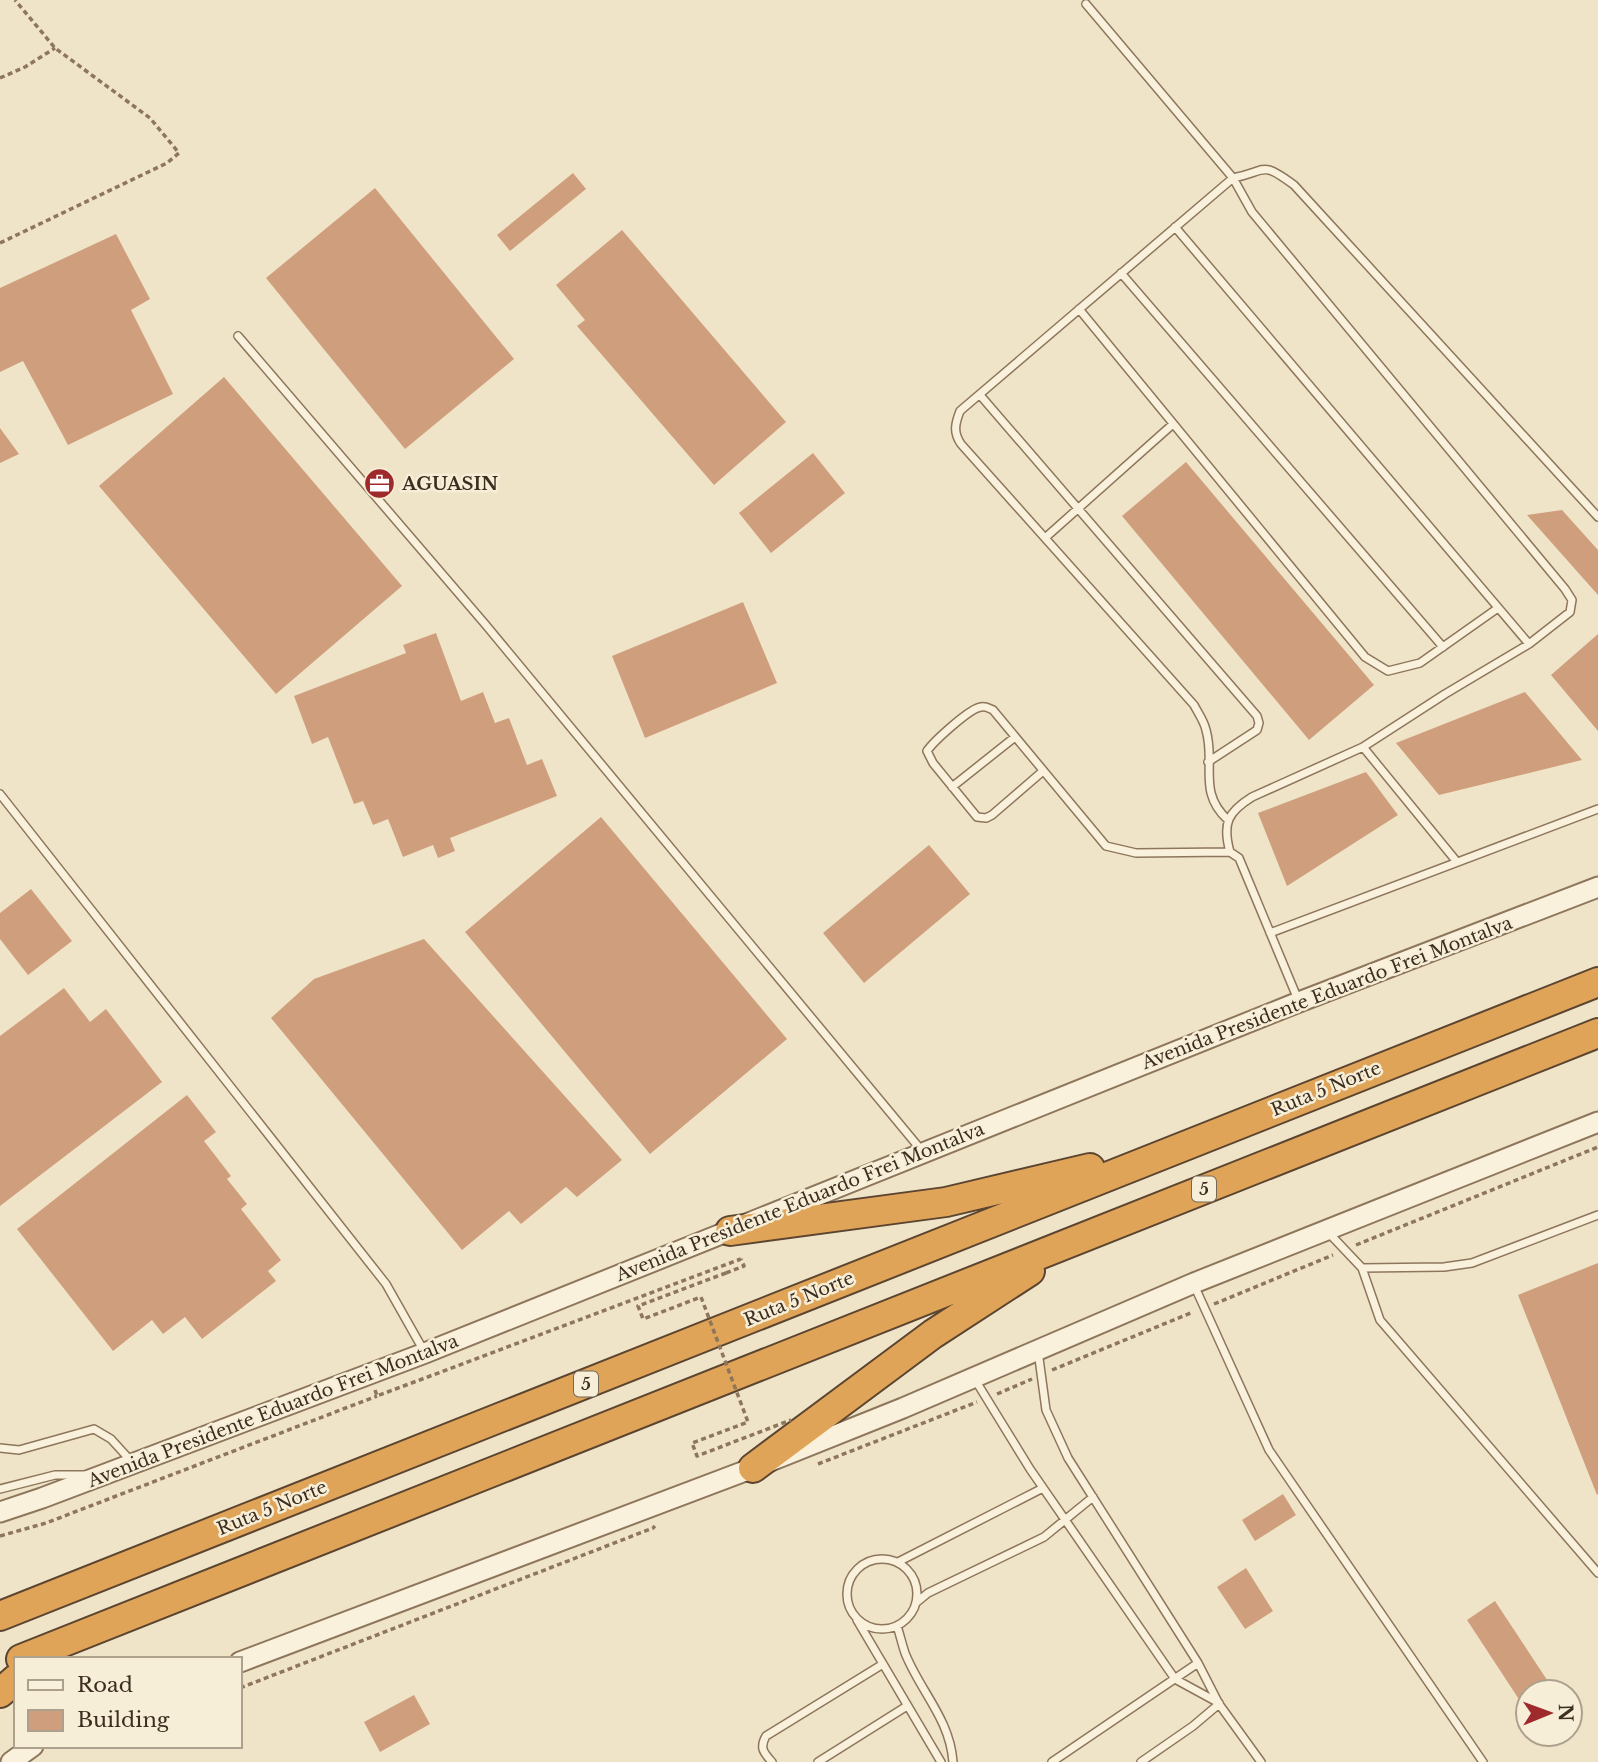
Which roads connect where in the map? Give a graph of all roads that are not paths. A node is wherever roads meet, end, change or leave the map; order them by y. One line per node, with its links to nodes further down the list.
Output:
1 (1086, 4): 2 (lane)
2 (1233, 178): 3 (lane); 10 (lane); 13 (lane)
3 (1175, 227): 4 (lane); 12 (lane)
4 (1121, 273): 5 (lane); 14 (lane)
5 (1079, 309): 7 (lane); 8 (lane)
6 (238, 336): 34 (lane)
7 (980, 395): 9 (lane); 11 (lane)
8 (1174, 424): 9 (lane); 14 (lane)
9 (1078, 508): 11 (lane); 17 (lane)
10 (1598, 517)
11 (1045, 538): 17 (lane)
12 (1498, 608): 13 (lane); 14 (lane)
13 (1529, 644): 16 (lane)
14 (1443, 647)
15 (1015, 737): 18 (lane); 19 (lane); 19 (lane)
16 (1363, 747): 22 (lane); 24 (lane)
17 (1208, 762): 22 (lane)
18 (1043, 771): 19 (lane); 23 (lane)
19 (952, 787)
20 (0, 794): 42 (lane)
21 (1598, 809): 24 (lane)
22 (1228, 820): 23 (lane)
23 (1230, 852): 26 (lane)
24 (1457, 862): 26 (lane)
25 (1598, 887): 28 (street, Avenida Presidente Eduardo Frei Montalva)
26 (1270, 933): 28 (lane)
27 (1598, 982): 33 (highway, Ruta 5 Norte / 5)
28 (1299, 1002): 34 (street, Avenida Presidente Eduardo Frei Montalva)
29 (1598, 1033): 31 (highway, 5)
30 (1598, 1046): 31 (highway)
31 (1547, 1054): 38 (highway, 5)
32 (1598, 1122): 36 (street)
33 (1171, 1151): 37 (highway); 56 (highway, Ruta 5 Norte / 5)
34 (923, 1152): 37 (street, Avenida Presidente Eduardo Frei Montalva)
35 (1598, 1215): 39 (lane)
36 (1326, 1230): 39 (lane); 40 (street)
37 (730, 1231): 42 (street, Avenida Presidente Eduardo Frei Montalva)
38 (1079, 1239): 46 (highway); 59 (highway, 5)
39 (1363, 1268): 54 (lane)
40 (1194, 1283): 41 (street); 79 (lane)
41 (1038, 1350): 43 (street); 50 (lane)
42 (425, 1353): 45 (street, Avenida Presidente Eduardo Frei Montalva)
43 (974, 1378): 46 (street); 48 (lane)
44 (0, 1448): 45 (lane)
45 (133, 1464): 47 (street, Avenida Presidente Eduardo Frei Montalva)
46 (753, 1468): 62 (street)
47 (105, 1475): 49 (lane); 51 (street, Avenida Presidente Eduardo Frei Montalva)
48 (1043, 1488): 52 (lane); 53 (lane)
49 (0, 1489)
50 (1093, 1497): 52 (lane); 63 (lane)
51 (0, 1512)
52 (1065, 1521): 55 (lane); 65 (lane)
53 (898, 1562): 55 (lane); 57 (lane)
54 (1598, 1573)
55 (917, 1602): 58 (lane)
56 (0, 1616)
57 (855, 1616): 58 (lane); 64 (lane)
58 (897, 1626): 75 (lane)
59 (69, 1640): 60 (highway, 5); 61 (highway)
60 (26, 1657)
61 (46, 1657)
62 (242, 1661)
63 (1198, 1663): 65 (lane); 68 (lane)
64 (883, 1664): 69 (lane); 72 (lane)
65 (1175, 1679): 68 (lane); 76 (lane)
66 (14, 1681): 67 (highway)
67 (0, 1693)
68 (1219, 1704): 77 (lane); 78 (lane)
69 (907, 1706): 73 (lane); 74 (lane)
70 (30, 1748): 71 (street)
71 (11, 1762)
72 (772, 1762)
73 (818, 1762)
74 (941, 1762)
75 (953, 1762)
76 (1052, 1762)
77 (1141, 1762)
78 (1261, 1762)
79 (1483, 1762)

